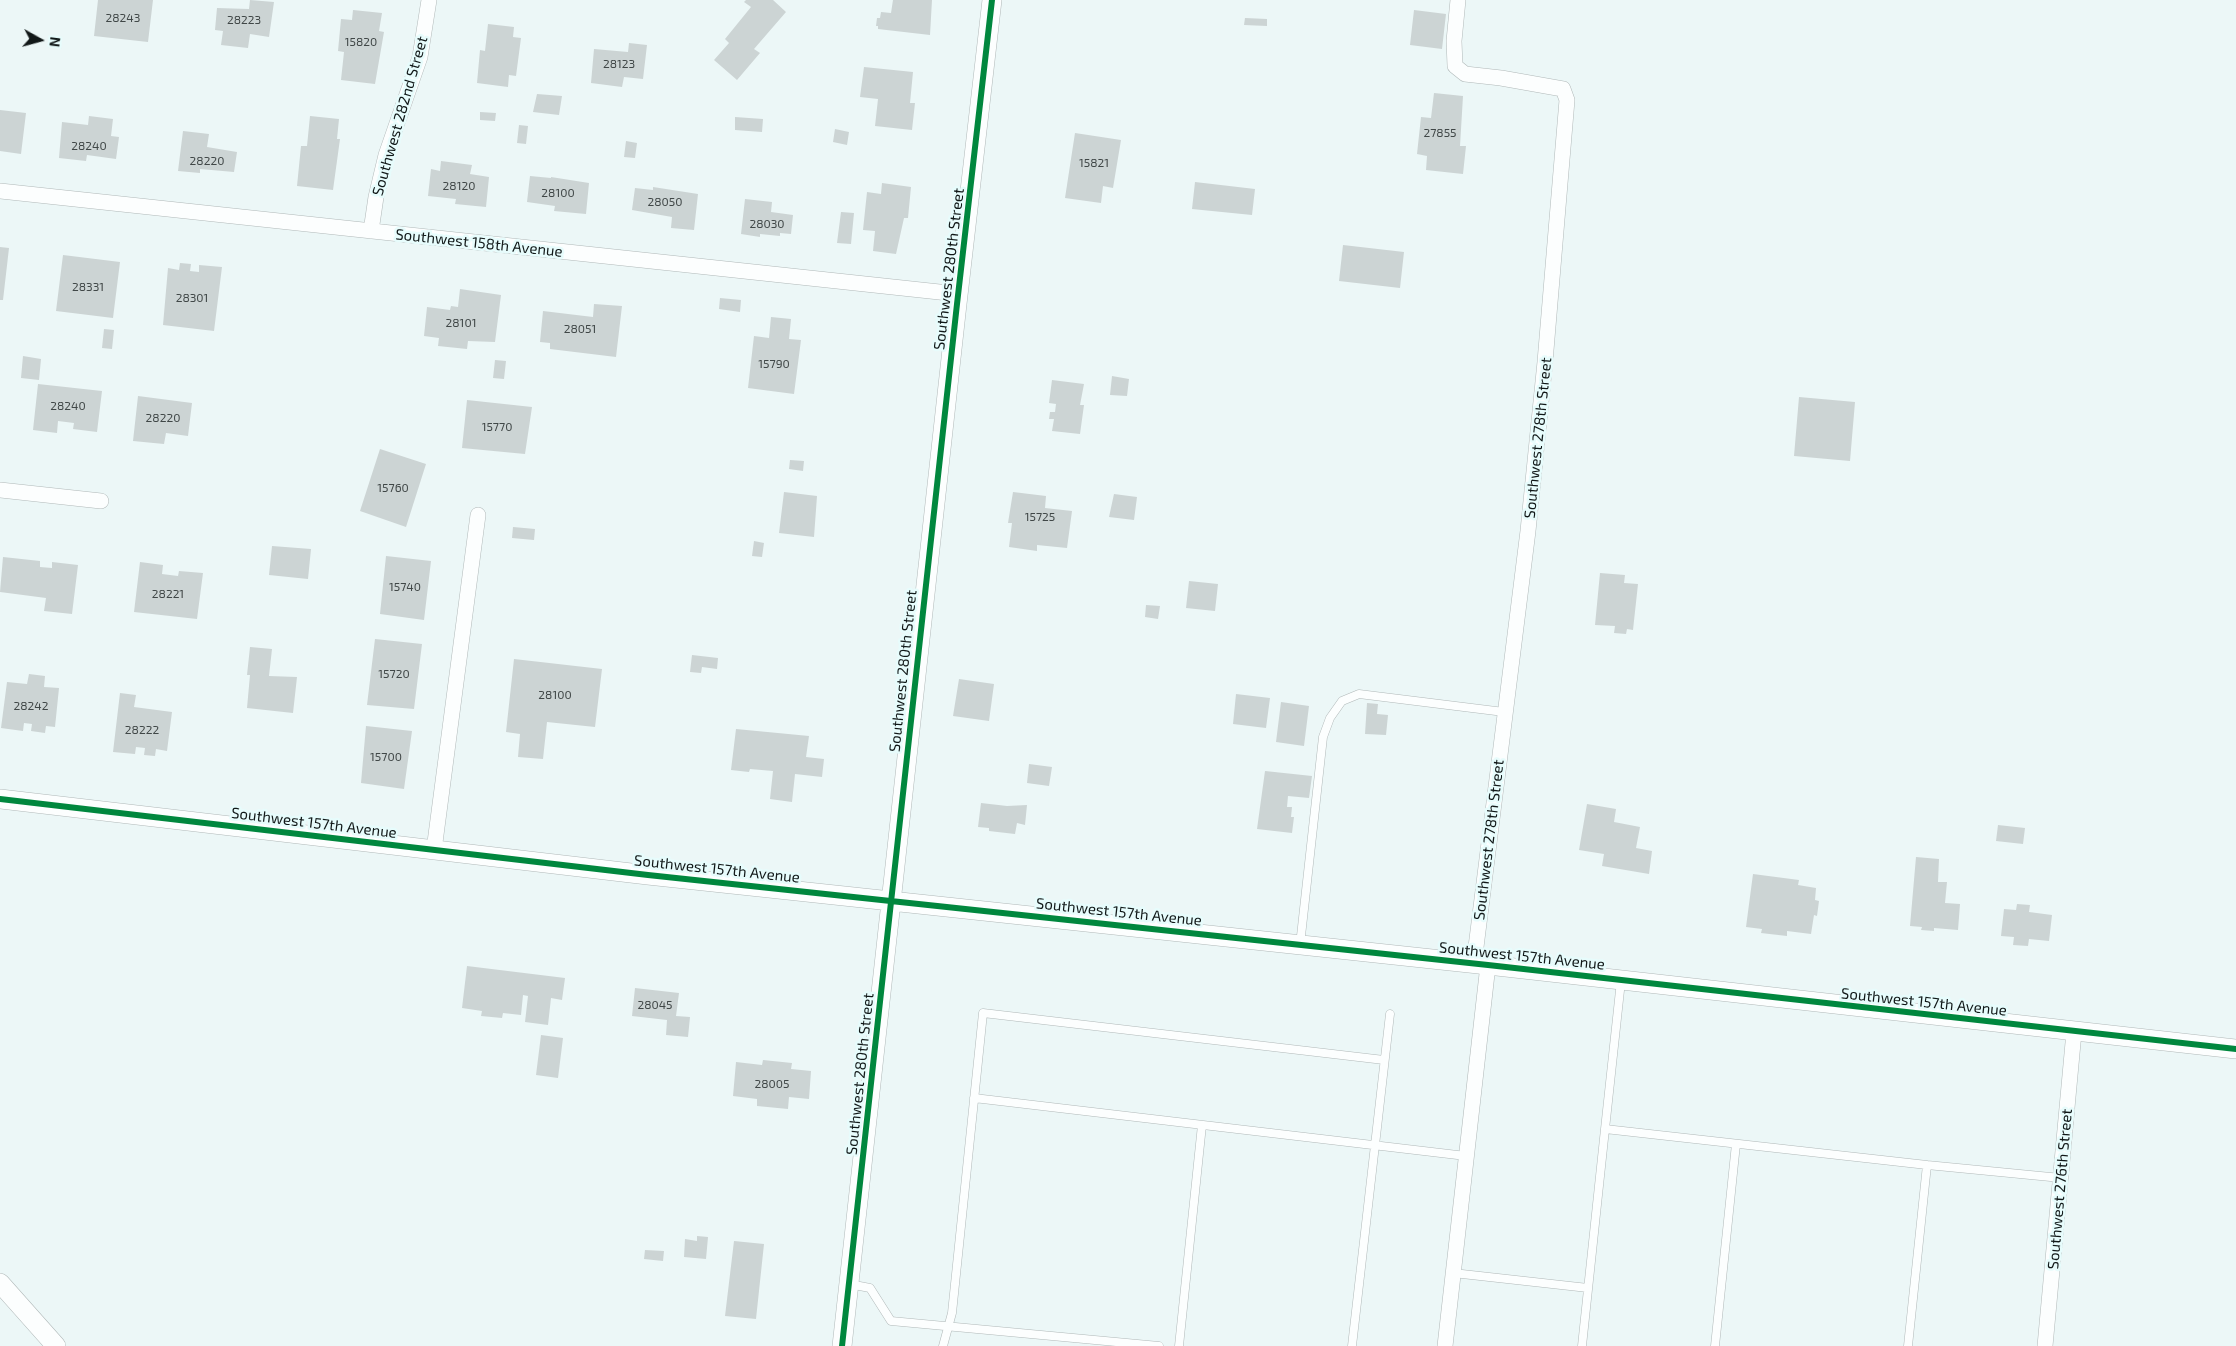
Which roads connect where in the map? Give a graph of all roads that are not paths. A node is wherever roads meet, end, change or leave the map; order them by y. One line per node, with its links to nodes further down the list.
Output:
1 (429, 0): 5 (street, Southwest 282nd Street)
2 (992, 0): 6 (street, Southwest 280th Street)
3 (1458, 0): 10 (street, Southwest 278th Street)
4 (0, 192): 5 (street, Southwest 158th Avenue)
5 (371, 231): 6 (street, Southwest 158th Avenue)
6 (958, 294): 13 (street, Southwest 280th Street)
7 (0, 490): 8 (street)
8 (101, 501)
9 (478, 515): 12 (street)
10 (1504, 712): 14 (lane); 15 (street, Southwest 278th Street)
11 (0, 799): 12 (street, Southwest 157th Avenue)
12 (434, 850): 13 (street, Southwest 157th Avenue)
13 (891, 900): 14 (street, Southwest 157th Avenue); 31 (street, Southwest 280th Street)
14 (1300, 945): 15 (street, Southwest 157th Avenue)
15 (1481, 964): 16 (street, Southwest 157th Avenue); 26 (street, Southwest 278th Street)
16 (1621, 980): 18 (street, Southwest 157th Avenue); 23 (lane)
17 (1390, 1014): 20 (lane)
18 (2074, 1032): 19 (street, Southwest 157th Avenue); 28 (street, Southwest 276th Street)
19 (2236, 1049)
20 (1384, 1060): 21 (lane); 25 (lane)
21 (974, 1098): 22 (lane); 33 (lane)
22 (1202, 1125): 25 (lane); 38 (lane)
23 (1604, 1129): 24 (lane); 32 (lane)
24 (1736, 1144): 27 (lane); 42 (lane)
25 (1374, 1146): 26 (lane); 39 (lane)
26 (1466, 1156): 29 (street, Southwest 278th Street)
27 (1926, 1166): 28 (lane); 43 (lane)
28 (2061, 1178): 44 (street, Southwest 276th Street)
29 (1453, 1273): 32 (lane); 40 (street, Southwest 278th Street)
30 (0, 1283): 34 (street)
31 (850, 1284): 33 (lane); 35 (street, Southwest 280th Street)
32 (1588, 1288): 41 (lane)
33 (948, 1327): 36 (lane); 37 (lane)
34 (56, 1346)
35 (842, 1346)
36 (943, 1346)
37 (1159, 1346)
38 (1179, 1346)
39 (1352, 1346)
40 (1445, 1346)
41 (1582, 1346)
42 (1716, 1346)
43 (1908, 1346)
44 (2045, 1346)

